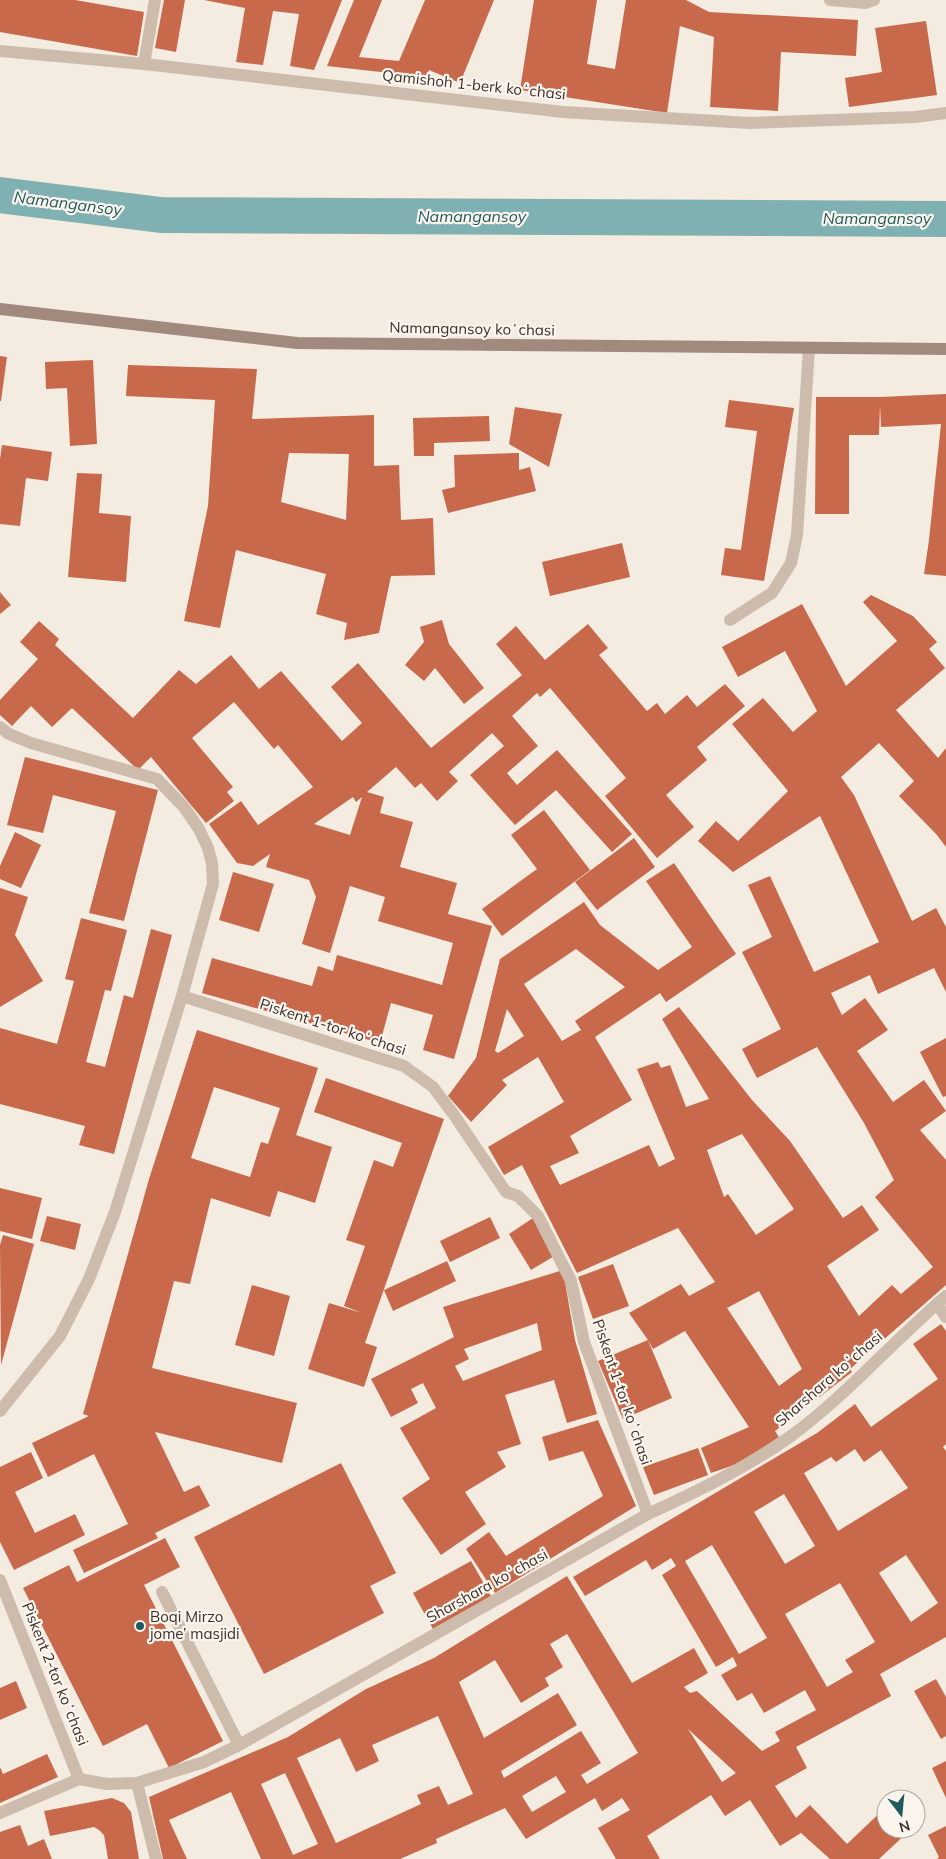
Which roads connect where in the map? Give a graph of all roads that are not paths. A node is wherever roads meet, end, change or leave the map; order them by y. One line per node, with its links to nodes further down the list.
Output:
1 (156, 0): 5 (street)
2 (830, 0): 3 (street)
3 (874, 0)
4 (0, 51): 5 (street, Qamishoh 1-berk koʻchasi)
5 (144, 64): 6 (street, Qamishoh 1-berk koʻchasi)
6 (946, 113)
7 (0, 309): 8 (street, Namangansoy koʻchasi)
8 (809, 348): 9 (street, Namangansoy koʻchasi); 10 (street)
9 (946, 349)
10 (730, 620)
11 (0, 727): 12 (street)
12 (182, 996): 15 (street); 16 (street, Piskent 1-tor koʻchasi)
13 (941, 1300): 14 (street); 16 (street, Sharshara koʻchasi)
14 (946, 1316)
15 (0, 1411)
16 (648, 1514): 19 (street, Sharshara koʻchasi)
17 (0, 1580): 20 (street, Piskent 2-tor koʻchasi)
18 (162, 1592): 19 (street)
19 (239, 1745): 21 (street, Sharshara koʻchasi)
20 (80, 1779): 21 (street, Sharshara koʻchasi); 22 (street)
21 (137, 1783): 23 (street)
22 (0, 1813)
23 (156, 1859)

